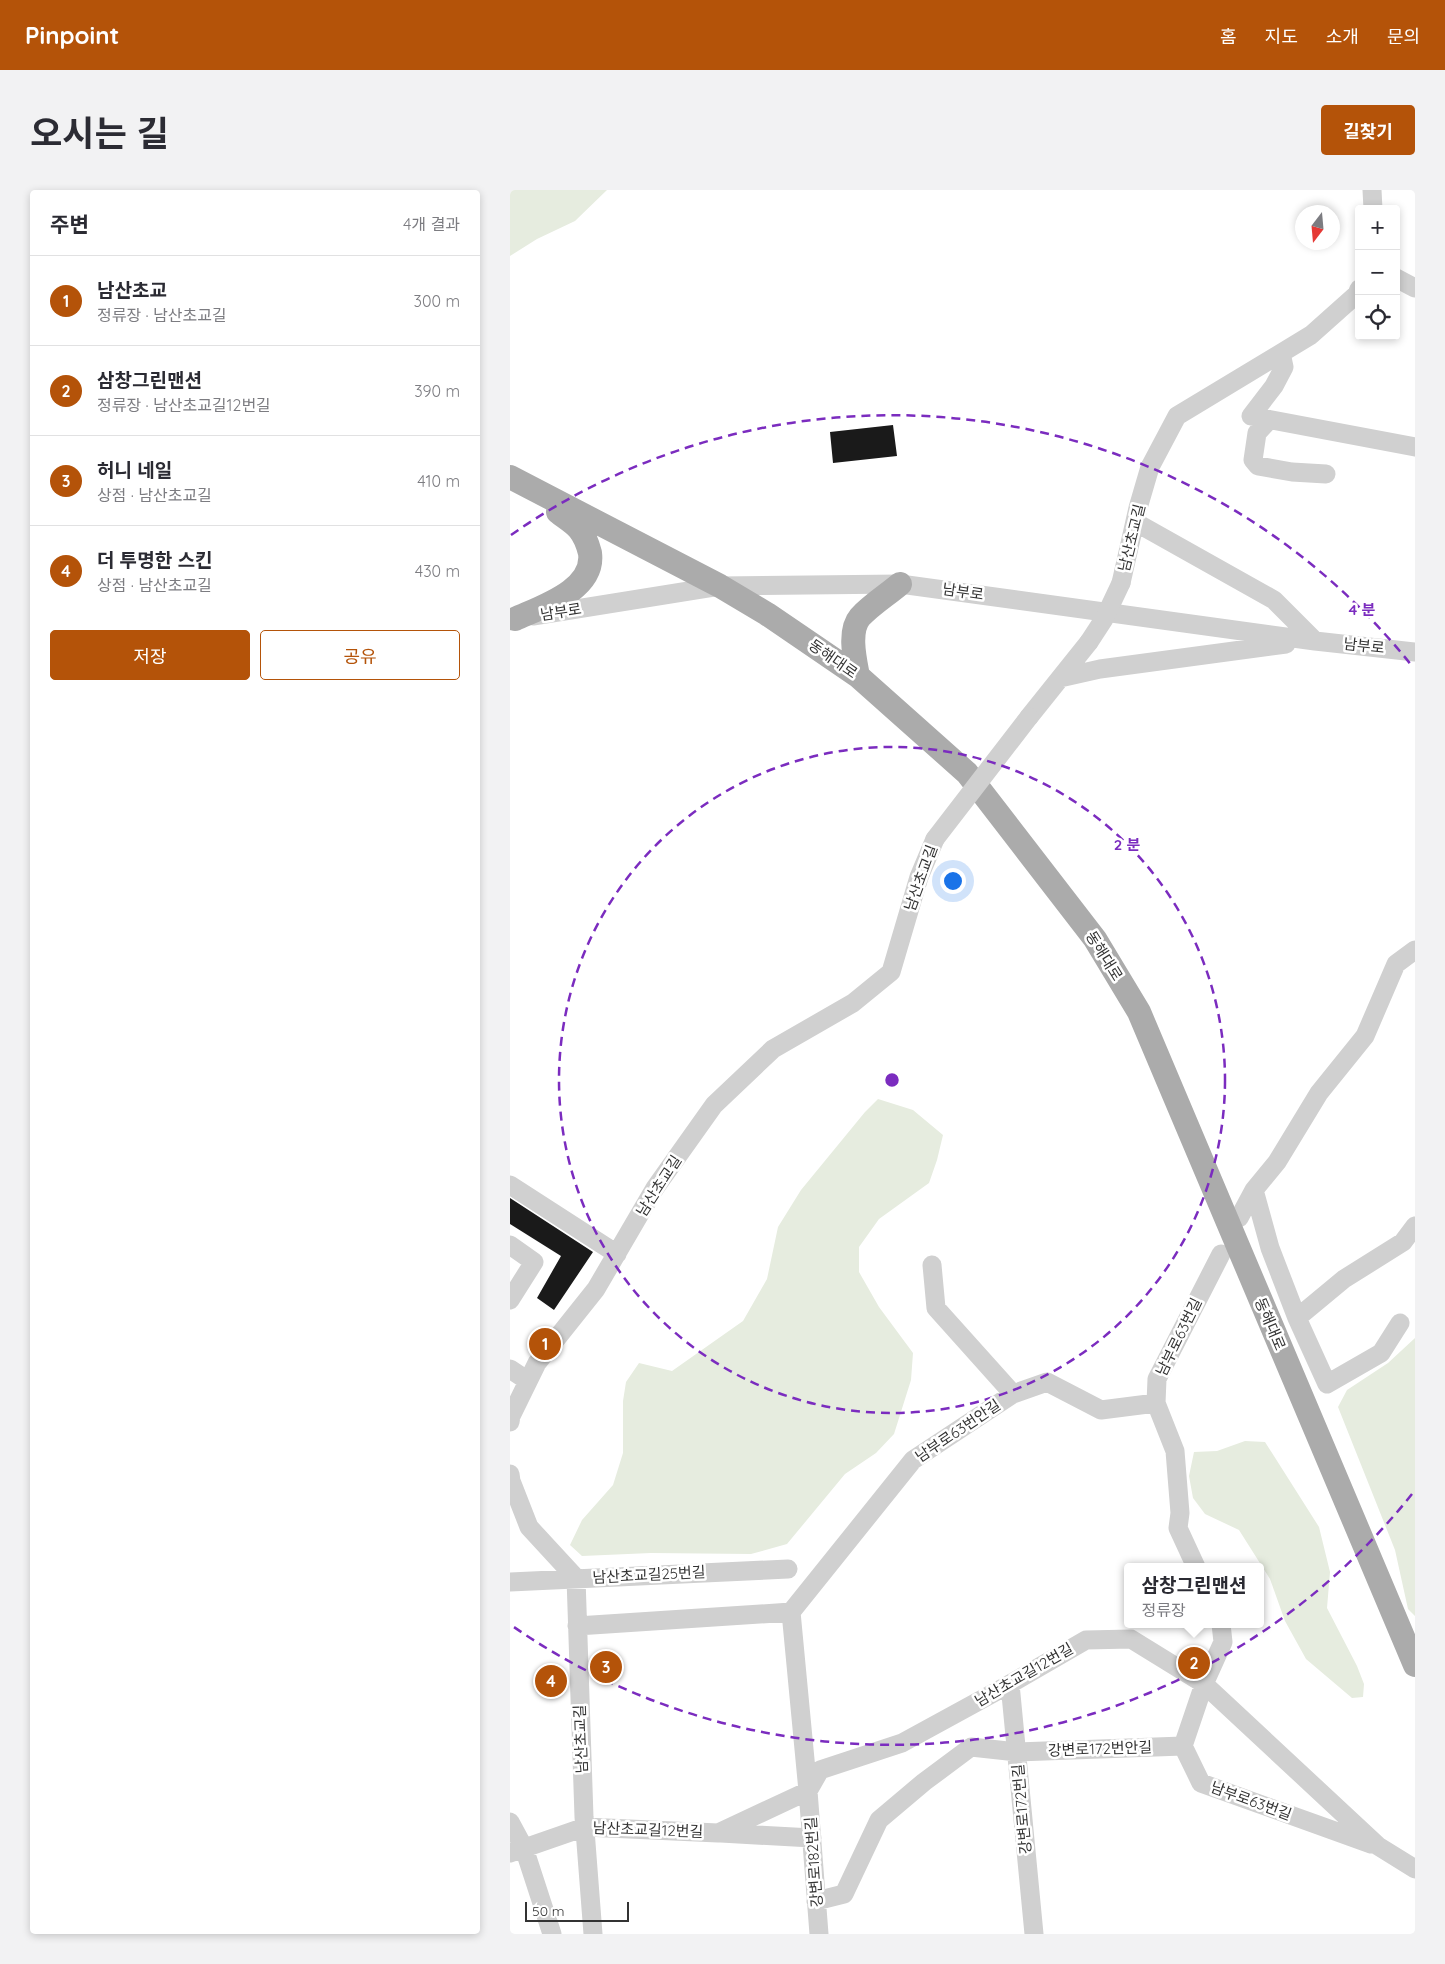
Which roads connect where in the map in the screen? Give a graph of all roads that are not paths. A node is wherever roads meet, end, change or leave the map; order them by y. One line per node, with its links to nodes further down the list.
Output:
1 (1372, 190): 2 (street)
2 (1373, 205)
3 (1400, 280): 4 (street)
4 (1415, 288)
5 (1356, 295): 6 (street, 남산초교길)
6 (1281, 353): 7 (street); 11 (street, 남산초교길)
7 (1268, 421): 8 (street); 9 (street)
8 (1415, 447)
9 (1326, 474)
10 (516, 480): 13 (main road, 동해대로); 14 (main road)
11 (1135, 522): 15 (street); 18 (street, 남산초교길, bridge)
12 (900, 584): 13 (street, 남부로); 15 (street, 남부로); 17 (main road)
13 (720, 586): 14 (street, 남부로); 17 (main road, 동해대로)
14 (512, 620)
15 (1315, 641): 16 (street, 남부로); 18 (street)
16 (1415, 652)
17 (858, 676): 45 (main road, 동해대로)
18 (1060, 678): 25 (street, 남산초교길, bridge)
19 (1415, 950): 21 (street)
20 (510, 1185): 25 (street)
21 (1254, 1190): 22 (street); 30 (street)
22 (1239, 1218)
23 (1415, 1226): 30 (street)
24 (510, 1246): 28 (street)
25 (617, 1254): 33 (street, 남산초교길)
26 (1221, 1254): 35 (street, 남부로63번길)
27 (932, 1265): 34 (street)
28 (515, 1280): 29 (street)
29 (510, 1300)
30 (1297, 1318): 31 (street)
31 (1400, 1323)
32 (510, 1369): 33 (street)
33 (528, 1381): 36 (street, 남산초교길)
34 (1013, 1394): 35 (street, 남부로63번안길); 42 (street, 남부로63번안길)
35 (1156, 1403): 38 (street, 남부로63번길)
36 (510, 1422)
37 (510, 1474): 40 (street)
38 (1194, 1563)
39 (788, 1569): 40 (street, 남산초교길25번길)
40 (576, 1578): 41 (street, 남산초교길25번길); 43 (street, 남산초교길)
41 (510, 1583)
42 (791, 1612): 43 (street); 50 (street, 강변로182번길)
43 (577, 1626): 52 (street, 남산초교길)
44 (1221, 1628): 47 (street)
45 (1415, 1666)
46 (1010, 1684): 47 (street, 남산초교길12번길); 49 (street, 강변로172번길); 50 (street, 남산초교길12번길)
47 (1204, 1684): 48 (street); 55 (street, 남산초교길12번길)
48 (1183, 1746): 49 (street, 강변로172번안길); 55 (street, 남부로63번길)
49 (1017, 1752): 58 (street, 강변로172번안길); 63 (street, 강변로172번길)
50 (808, 1791): 53 (street, 남산초교길12번길); 54 (street, 강변로182번길)
51 (510, 1822): 56 (street)
52 (585, 1828): 53 (street, 남산초교길12번길); 56 (street); 60 (street, 남산초교길)
53 (718, 1833): 54 (street)
54 (812, 1838): 58 (street, 강변로182번길)
55 (1378, 1846): 57 (street, 남산초교길12번길)
56 (517, 1850): 59 (street)
57 (1415, 1869)
58 (816, 1901): 62 (street, 강변로182번길)
59 (552, 1934)
60 (593, 1934)
61 (811, 1934): 62 (street, 강변로182번길)
62 (819, 1934)
63 (1034, 1934)

